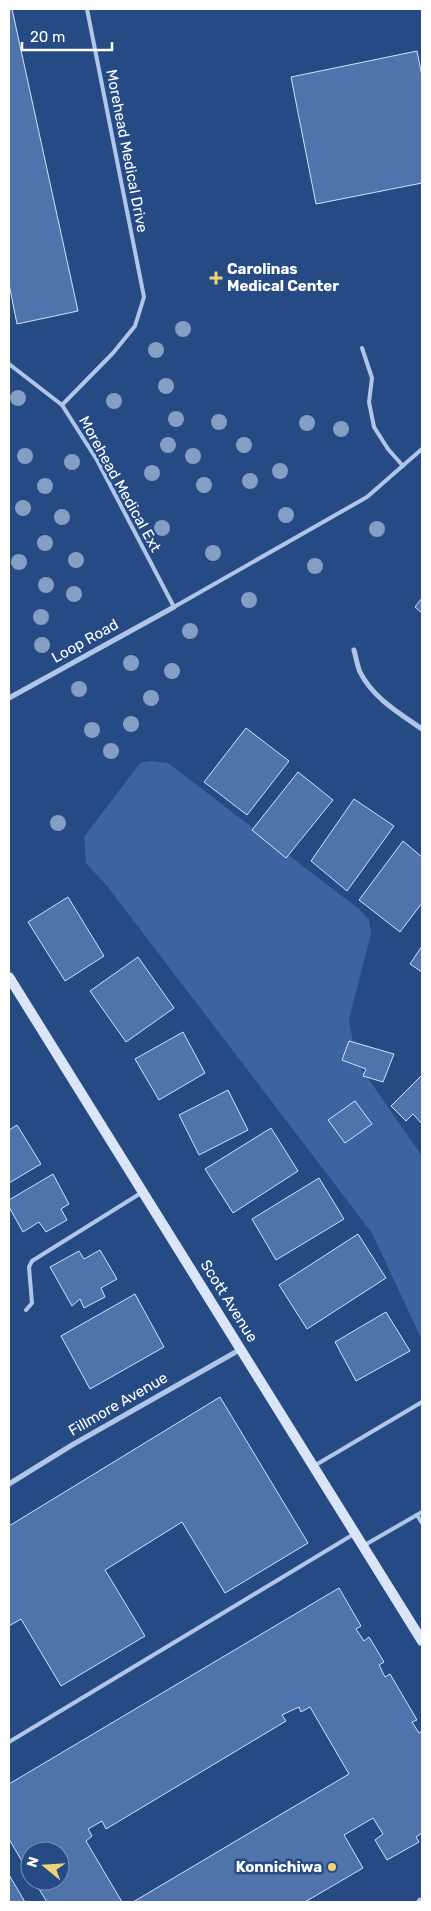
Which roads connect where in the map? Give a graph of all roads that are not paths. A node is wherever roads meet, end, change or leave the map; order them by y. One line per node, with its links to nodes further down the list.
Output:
1 (87, 9): 4 (lane, Morehead Medical Drive)
2 (362, 348): 6 (lane)
3 (9, 364): 4 (lane, Morehead Medical Ext)
4 (62, 405): 7 (lane, Morehead Medical Ext)
5 (422, 449): 6 (lane)
6 (403, 466): 7 (lane)
7 (174, 607): 9 (street, Loop Road)
8 (354, 650): 10 (street)
9 (9, 698)
10 (422, 729)
11 (9, 977): 12 (main road, Scott Avenue)
12 (143, 1192): 13 (lane); 14 (main road, Scott Avenue)
13 (26, 1310)
14 (241, 1349): 16 (main road, Scott Avenue); 17 (street, Fillmore Avenue)
15 (422, 1402): 16 (lane)
16 (314, 1466): 21 (main road, Scott Avenue)
17 (9, 1484)
18 (422, 1512): 19 (lane)
19 (417, 1515): 20 (lane); 22 (lane)
20 (422, 1523)
21 (355, 1533): 22 (main road, Scott Avenue); 24 (lane)
22 (363, 1546): 23 (main road, Scott Avenue)
23 (422, 1641)
24 (9, 1742)

